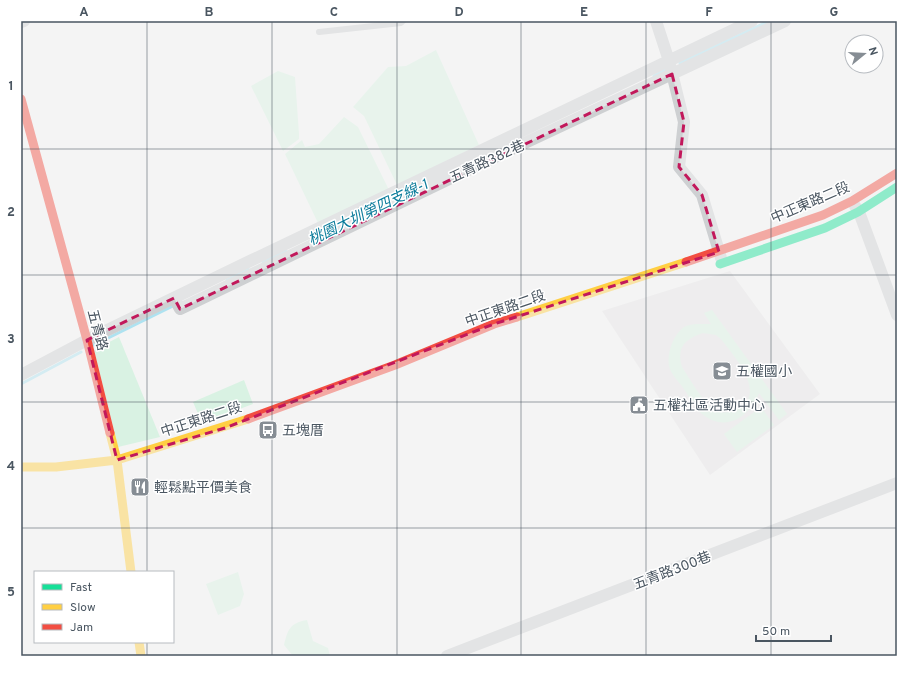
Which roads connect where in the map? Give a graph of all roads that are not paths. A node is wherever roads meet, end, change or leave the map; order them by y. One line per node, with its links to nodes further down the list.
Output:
1 (403, 21): 5 (lane)
2 (656, 21): 6 (street)
3 (752, 21): 6 (street, 五青路382巷)
4 (785, 21): 7 (street, 五青路382巷)
5 (319, 32)
6 (669, 61): 7 (street); 9 (street, 五青路382巷)
7 (672, 74): 9 (street, 五青路382巷); 13 (street)
8 (21, 99): 19 (main road, 五青路)
9 (477, 158): 14 (street, 五青路382巷); 16 (street, 五青路382巷)
10 (897, 173): 12 (main road, 中正東路二段)
11 (897, 187): 12 (main road, 中正東路二段)
12 (855, 206): 13 (main road, 中正東路二段); 13 (main road, 中正東路二段); 18 (street)
13 (721, 257): 15 (main road, 中正東路二段); 23 (main road, 中正東路二段)
14 (252, 260): 16 (lane); 17 (street, 五青路382巷)
15 (707, 268)
16 (257, 271): 17 (street, 五青路382巷)
17 (174, 298): 19 (street, 五青路382巷)
18 (896, 312)
19 (87, 340): 21 (street, 五青路382巷); 23 (main road, 五青路)
20 (413, 368): 22 (main road)
21 (21, 375)
22 (369, 385)
23 (117, 460): 24 (main road, 中正東路二段); 26 (main road, 五青路)
24 (21, 467)
25 (897, 483): 29 (street, 五青路300巷)
26 (131, 571)
27 (139, 643): 28 (main road)
28 (141, 656)
29 (447, 656)

